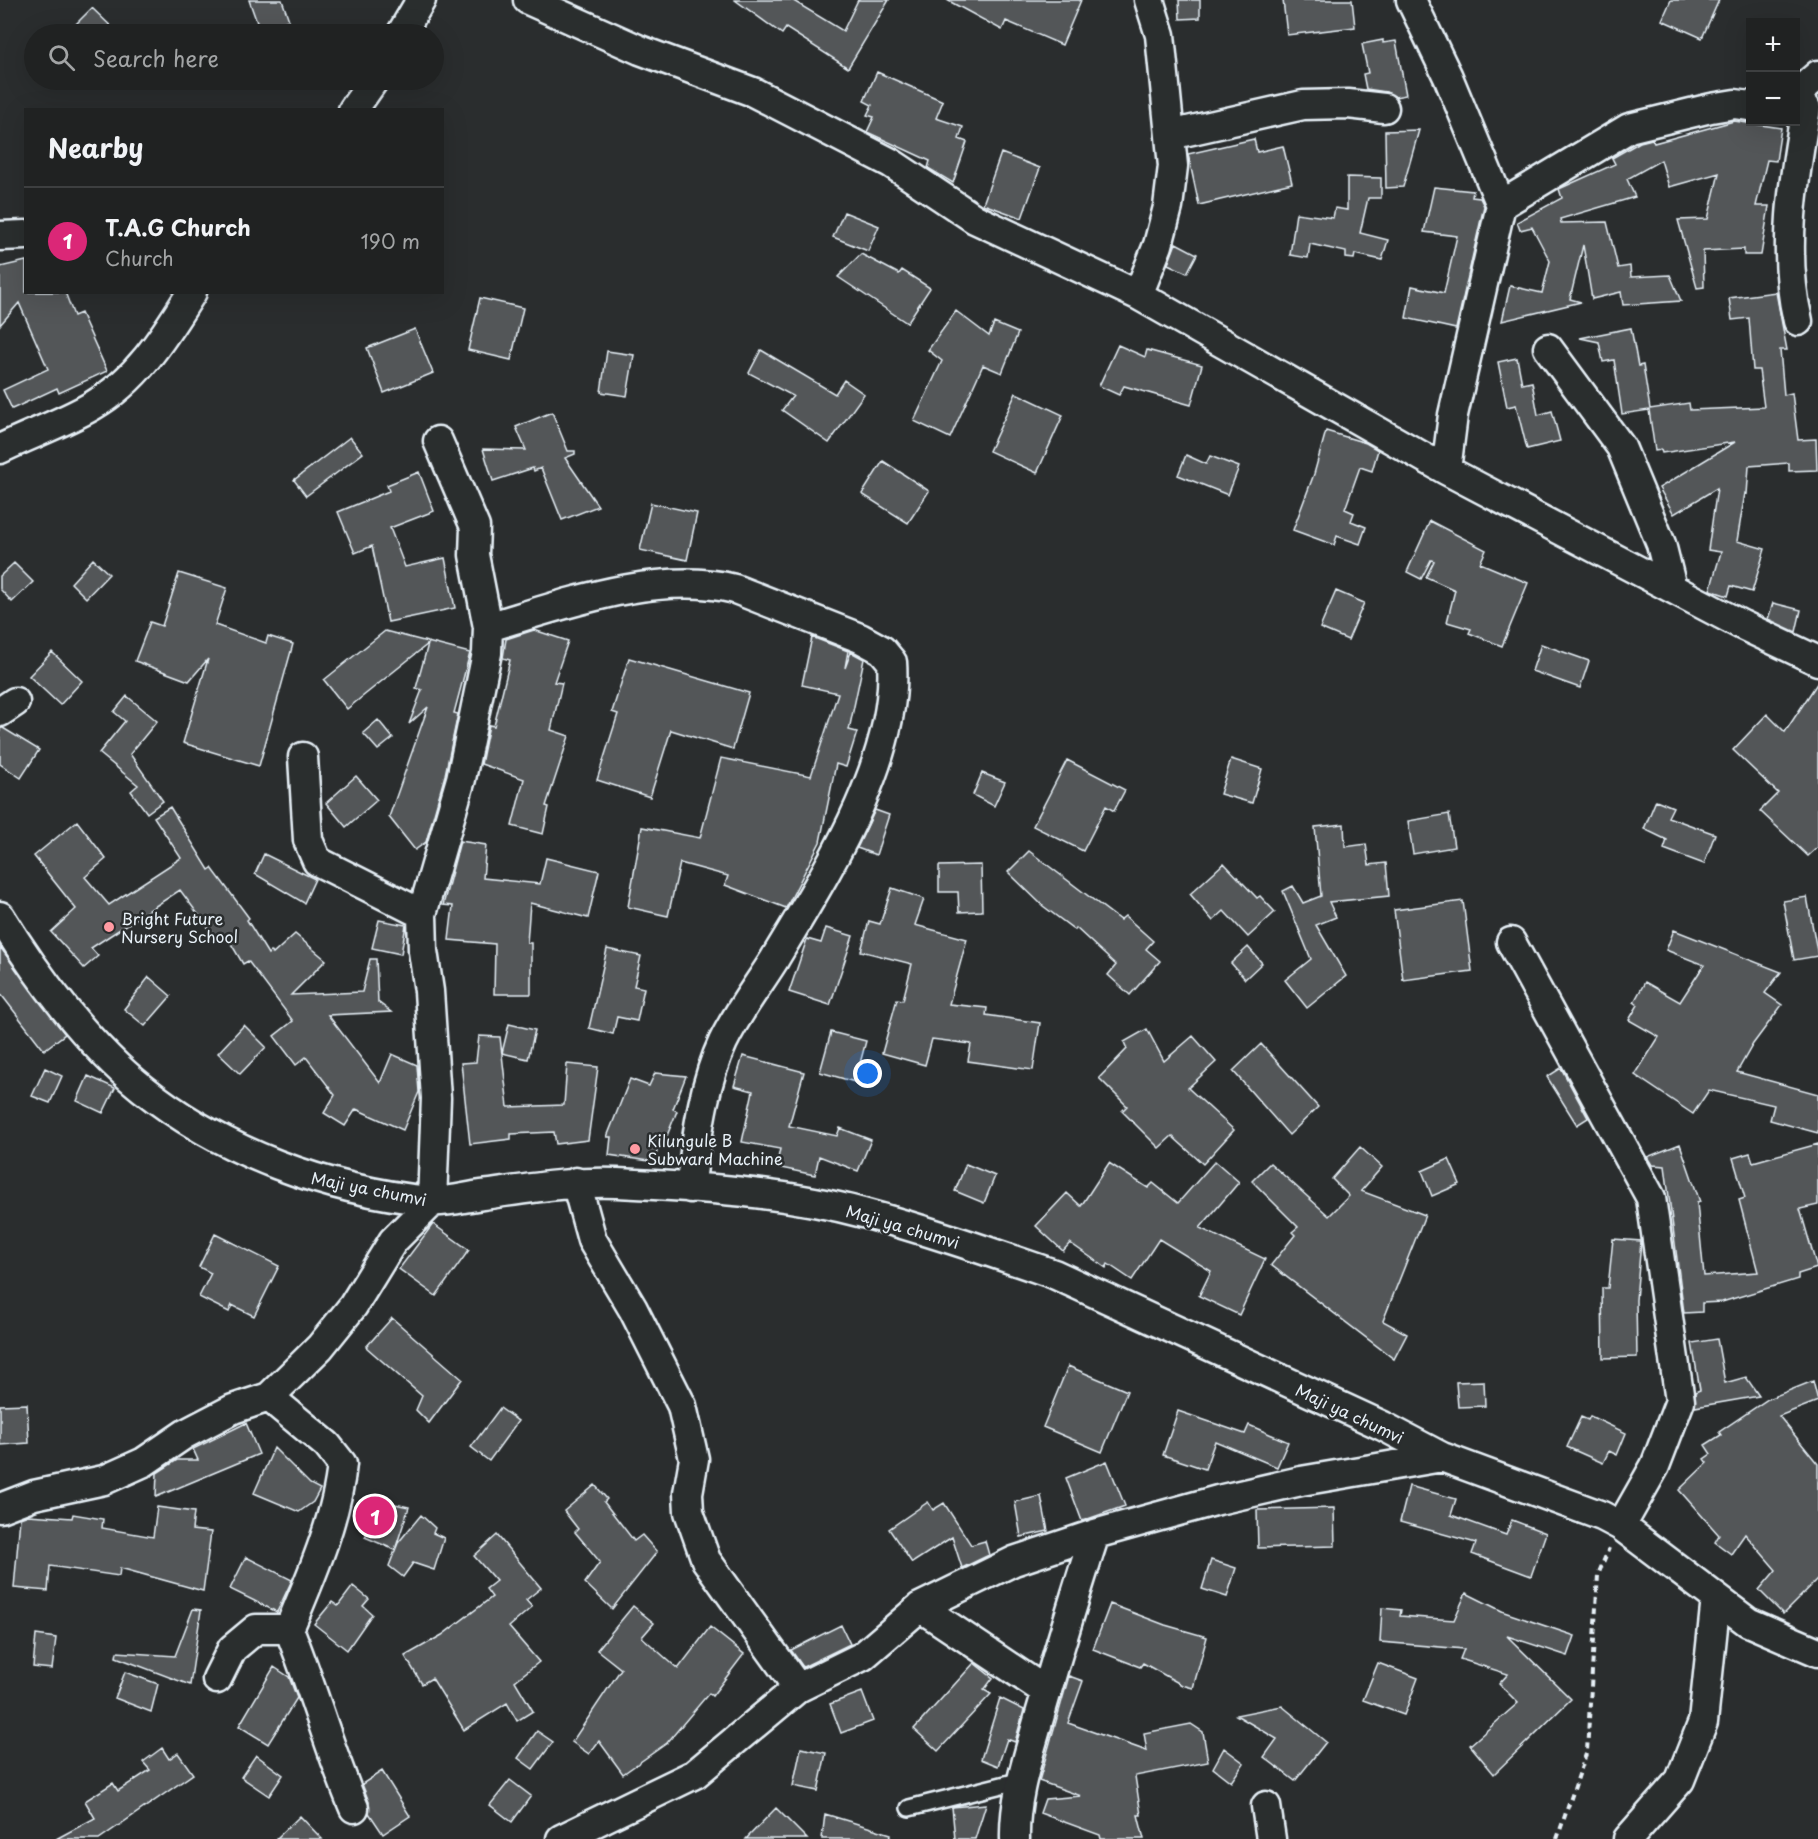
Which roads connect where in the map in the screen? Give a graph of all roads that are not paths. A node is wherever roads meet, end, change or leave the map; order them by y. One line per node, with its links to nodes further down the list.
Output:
1 (421, 0): 6 (street)
2 (528, 0): 5 (street)
3 (1149, 0): 13 (street)
4 (1411, 0): 14 (street)
5 (565, 8): 18 (street)
6 (407, 24)
7 (1818, 75): 9 (street)
8 (367, 90): 11 (street)
9 (1804, 104): 19 (street)
10 (1746, 105): 14 (street)
11 (354, 108)
12 (1384, 108): 13 (street)
13 (1170, 135): 18 (street)
14 (1501, 205): 23 (street)
15 (24, 235): 16 (street)
16 (0, 236)
17 (191, 294): 22 (street)
18 (1138, 295): 23 (street)
19 (1798, 321)
20 (1548, 348): 24 (street)
21 (438, 441): 25 (street)
22 (0, 449)
23 (1446, 470): 24 (street)
24 (1672, 588): 26 (street)
25 (488, 627): 28 (street); 33 (street)
26 (1818, 661)
27 (303, 757): 28 (street)
28 (422, 914): 34 (street)
29 (0, 916): 31 (street, Maji ya chumvi)
30 (1511, 942): 38 (street)
31 (8, 944): 34 (street, Maji ya chumvi)
32 (576, 1182): 33 (street, Maji ya chumvi); 34 (street, Maji ya chumvi); 45 (street)
33 (690, 1188): 36 (street, Maji ya chumvi)
34 (432, 1202): 35 (street)
35 (269, 1397): 37 (street); 42 (street)
36 (1442, 1457): 38 (street, Maji ya chumvi); 39 (street)
37 (0, 1508)
38 (1621, 1526): 40 (street, Maji ya chumvi)
39 (1095, 1534): 41 (street); 46 (street)
40 (1716, 1598): 43 (street, Maji ya chumvi); 54 (street)
41 (920, 1607): 45 (street); 46 (street)
42 (288, 1629): 44 (street); 49 (street)
43 (1818, 1652)
44 (217, 1679)
45 (798, 1688): 51 (street)
46 (1047, 1692): 47 (street)
47 (1022, 1780): 50 (lane); 52 (street)
48 (1266, 1806): 53 (street)
49 (354, 1808)
50 (909, 1808)
51 (561, 1839)
52 (1015, 1839)
53 (1271, 1839)
54 (1628, 1839)

